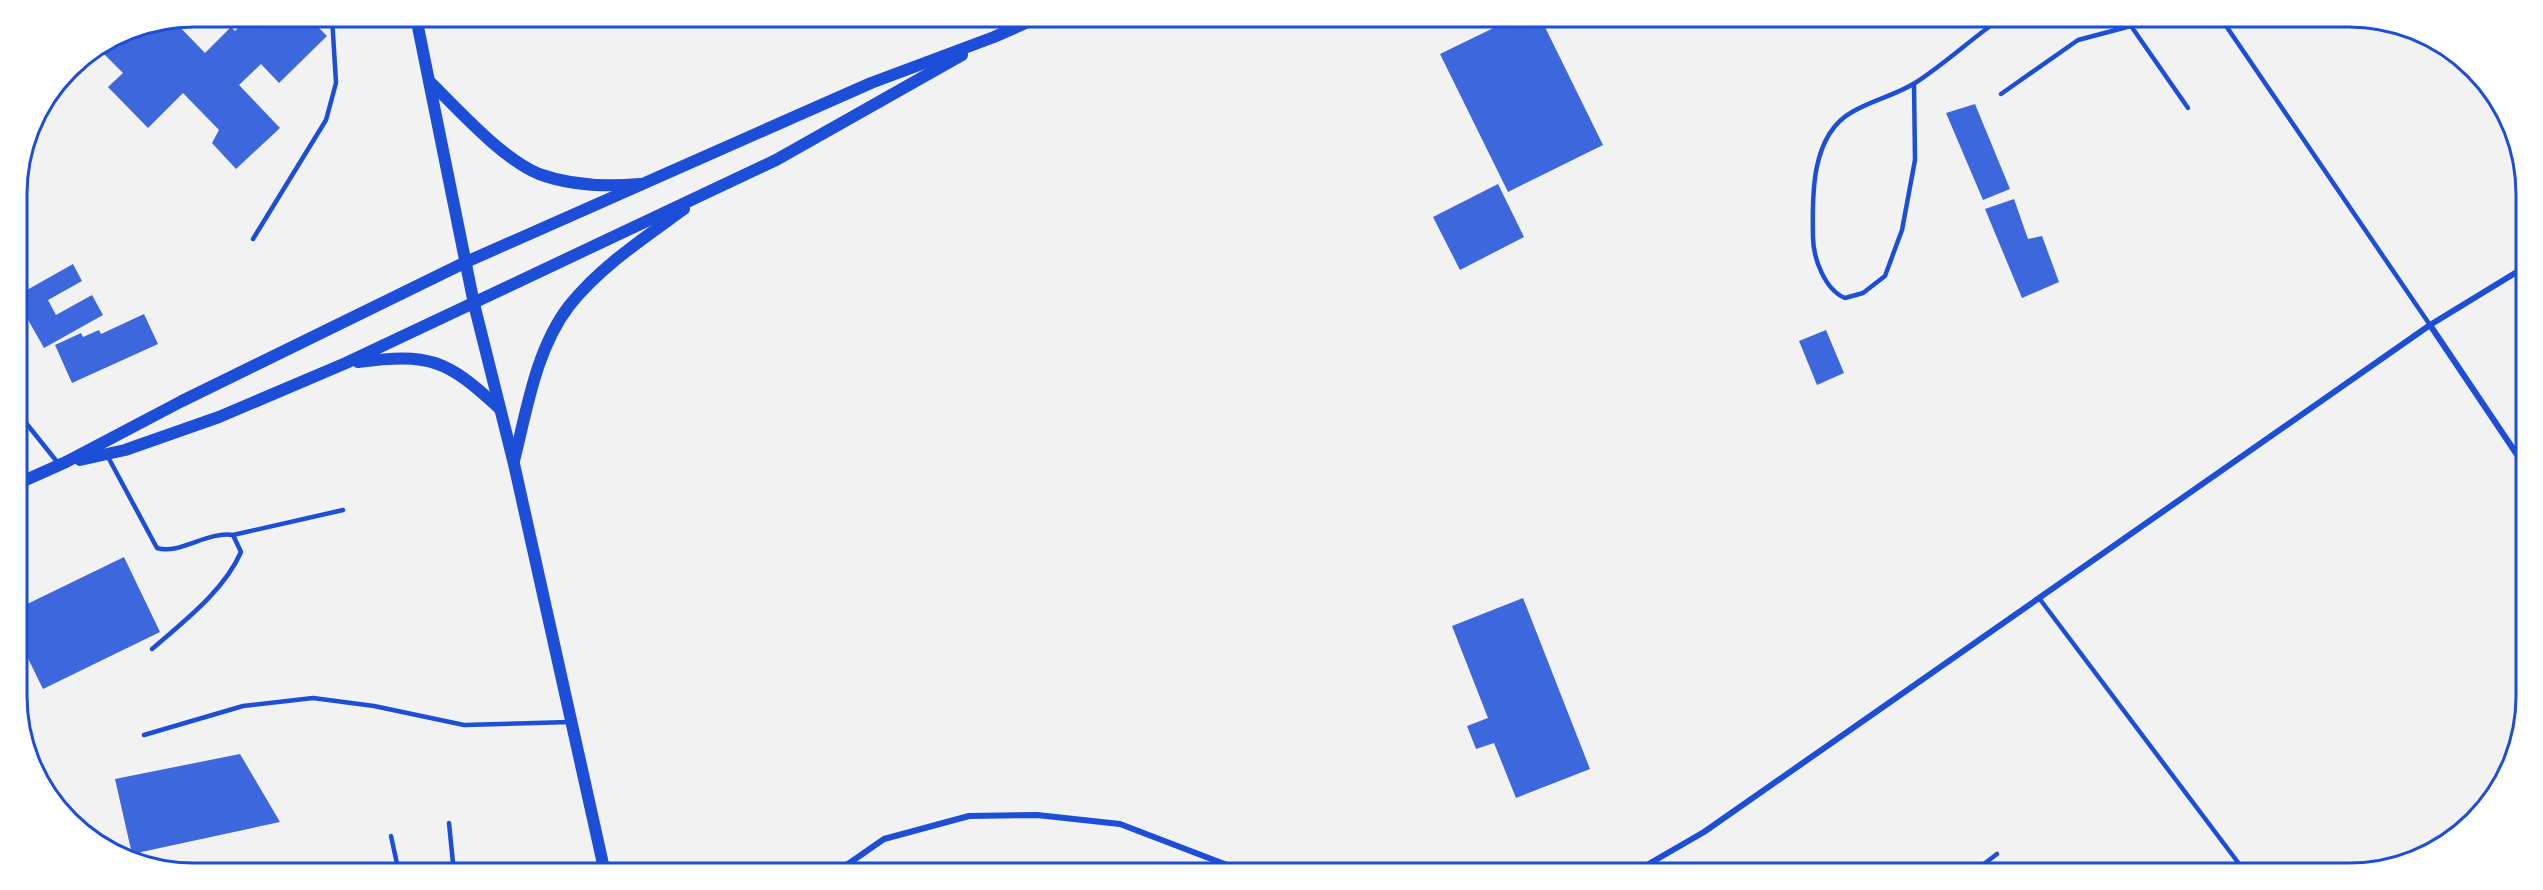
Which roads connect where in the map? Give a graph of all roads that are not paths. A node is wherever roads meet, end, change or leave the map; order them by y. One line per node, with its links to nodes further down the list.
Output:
1 (333, 27): 15 (lane)
2 (418, 27): 9 (main road)
3 (1016, 27): 8 (main road)
4 (1989, 27): 10 (lane)
5 (2127, 27): 11 (lane)
6 (2132, 27): 12 (lane)
7 (2227, 27): 19 (lane)
8 (994, 37): 13 (main road); 14 (main road)
9 (429, 80): 13 (main road); 16 (main road)
10 (1914, 84): 10 (lane)
11 (2001, 94)
12 (2188, 108)
13 (650, 183): 16 (main road)
14 (712, 189): 18 (main road); 26 (main road)
15 (253, 238)
16 (466, 262): 18 (main road); 25 (main road)
17 (2516, 272): 19 (street)
18 (474, 304): 20 (main road); 21 (main road)
19 (2430, 325): 23 (street); 30 (street)
20 (346, 363): 21 (main road); 24 (main road)
21 (500, 408): 26 (main road)
22 (27, 424): 25 (lane)
23 (2516, 453)
24 (107, 454): 25 (main road); 29 (lane)
25 (63, 464): 27 (main road)
26 (514, 464): 32 (main road)
27 (27, 480)
28 (343, 510): 29 (lane)
29 (233, 535): 31 (lane)
30 (2039, 598): 42 (street); 44 (lane)
31 (152, 649)
32 (570, 722): 33 (lane); 39 (main road)
33 (144, 735)
34 (449, 823): 38 (lane)
35 (391, 836): 37 (lane)
36 (1997, 854): 43 (lane)
37 (397, 863)
38 (452, 863)
39 (603, 863)
40 (850, 863): 41 (street)
41 (1222, 863)
42 (1650, 863)
43 (1985, 863)
44 (2238, 863)

